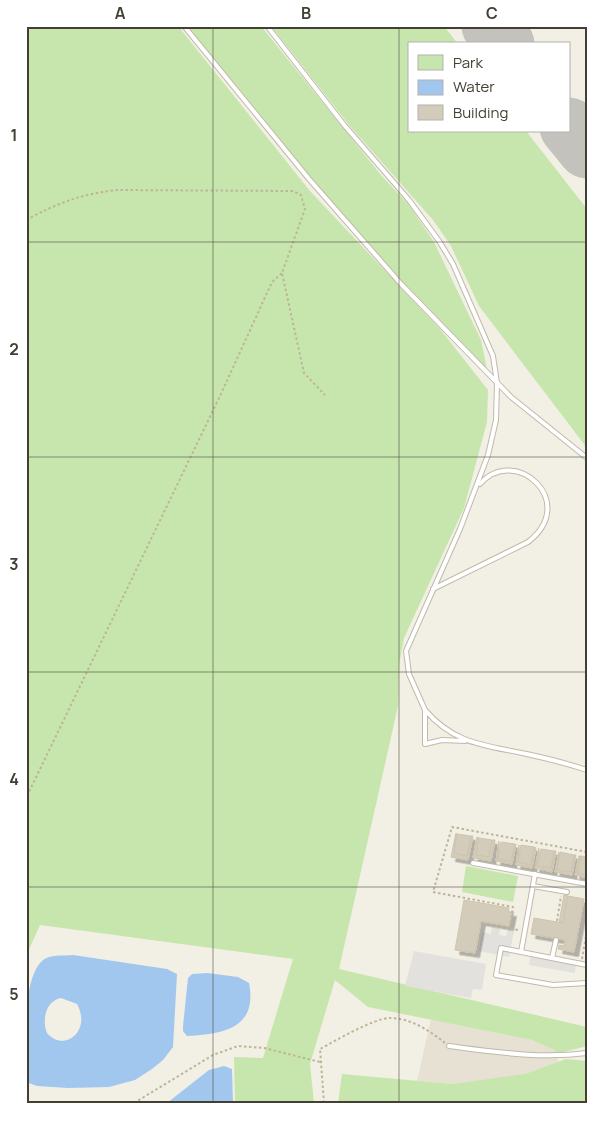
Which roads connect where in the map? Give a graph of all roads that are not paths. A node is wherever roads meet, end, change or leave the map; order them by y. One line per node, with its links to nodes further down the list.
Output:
1 (184, 26): 3 (lane)
2 (267, 26): 3 (lane)
3 (497, 383): 4 (lane); 5 (lane)
4 (587, 458)
5 (476, 490): 6 (lane); 6 (lane)
6 (433, 589): 7 (lane)
7 (425, 710): 8 (lane); 8 (lane)
8 (465, 741): 9 (lane)
9 (587, 770)
10 (474, 863): 11 (lane)
11 (535, 874): 12 (lane); 13 (lane)
12 (587, 884)
13 (533, 886): 14 (lane); 16 (lane)
14 (564, 892)
15 (556, 940): 17 (lane)
16 (521, 952): 17 (lane); 19 (lane)
17 (552, 958): 18 (lane)
18 (587, 965)
19 (587, 983)
20 (449, 1046): 21 (lane)
21 (587, 1053)

